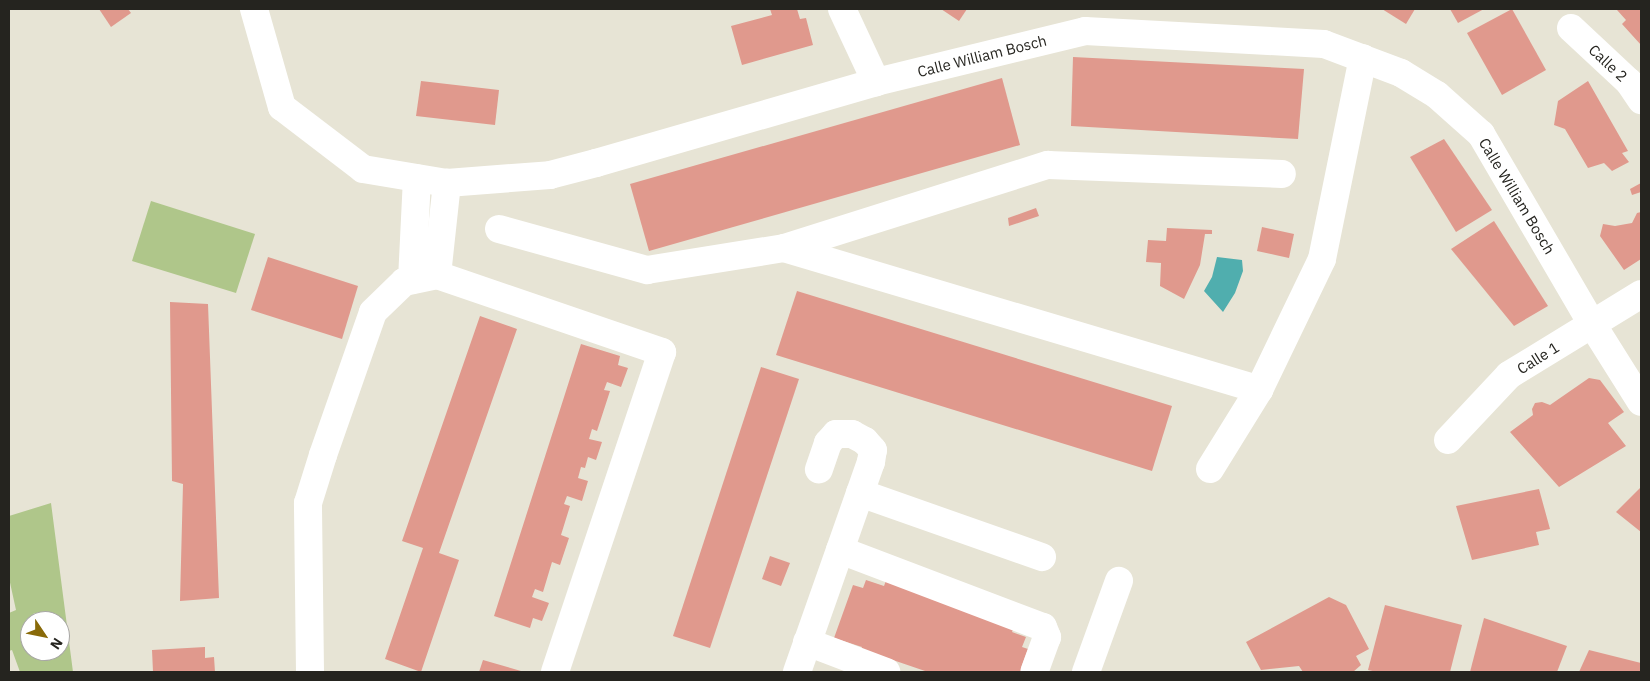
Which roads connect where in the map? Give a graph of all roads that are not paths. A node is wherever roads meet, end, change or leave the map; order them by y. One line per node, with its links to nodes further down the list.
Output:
1 (254, 9): 8 (street, Calle William Bosch)
2 (842, 9): 5 (street)
3 (1571, 28): 6 (street, Calle 2)
4 (1363, 58): 5 (street, Calle William Bosch); 14 (street, Calle William Bosch); 15 (street)
5 (876, 82): 9 (street, Calle William Bosch)
6 (1641, 100)
7 (1282, 174): 11 (street)
8 (417, 178): 9 (street, Calle William Bosch); 12 (street)
9 (447, 183): 12 (street)
10 (499, 229): 11 (street)
11 (784, 248): 15 (street)
12 (425, 278): 25 (street); 26 (street)
13 (1641, 294): 14 (street, Calle 1)
14 (1592, 324): 16 (street, Calle William Bosch); 17 (street, Calle 1)
15 (1259, 390): 18 (street)
16 (1641, 402)
17 (1448, 440)
18 (1210, 469)
19 (819, 470): 20 (street)
20 (860, 493): 21 (street); 22 (street)
21 (840, 550): 24 (street); 29 (street)
22 (1042, 558)
23 (1120, 581): 30 (street)
24 (808, 642): 27 (street); 28 (street)
25 (310, 672)
26 (556, 672)
27 (797, 672)
28 (886, 672)
29 (1034, 672)
30 (1086, 672)

